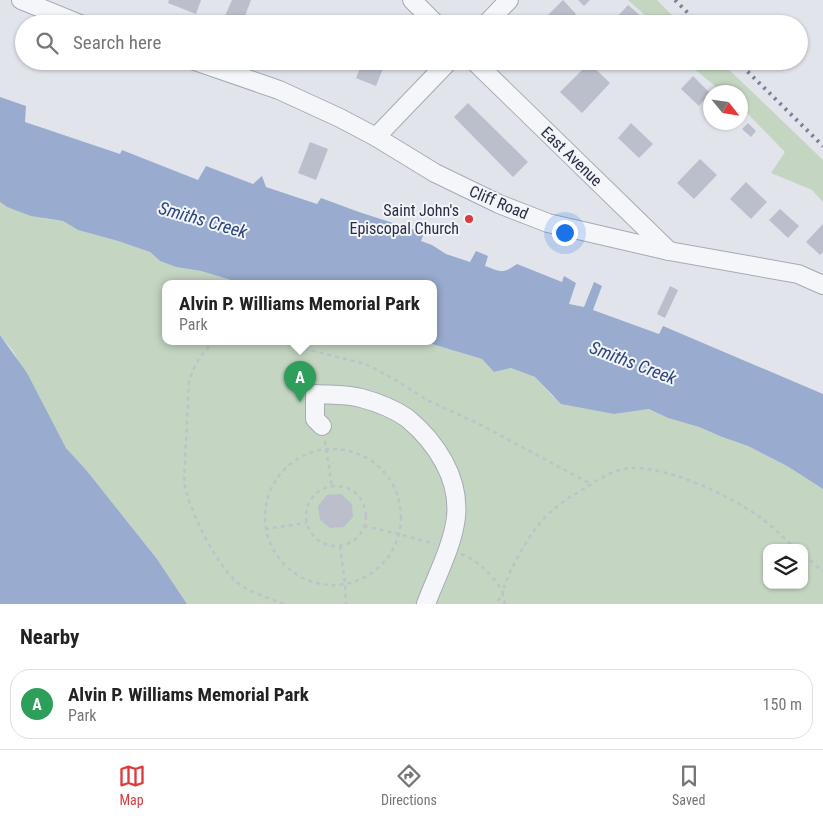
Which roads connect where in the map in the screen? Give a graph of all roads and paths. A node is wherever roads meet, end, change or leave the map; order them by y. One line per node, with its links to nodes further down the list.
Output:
1 (21, 0): 4 (street)
2 (412, 0): 5 (street)
3 (509, 0): 6 (street)
4 (58, 15)
5 (427, 15)
6 (495, 15)
7 (221, 70): 10 (street, Cliff Road)
8 (440, 70): 10 (street)
9 (483, 70): 11 (street, East Avenue)
10 (376, 137): 11 (street, Cliff Road)
11 (669, 252): 12 (street, Cliff Road)
12 (823, 285)
13 (211, 345): 29 (path)
14 (290, 345): 17 (path)
15 (322, 426): 16 (path); 31 (street)
16 (326, 449): 18 (path); 21 (path); 22 (path)
17 (592, 484): 23 (path); 28 (path)
18 (332, 487): 19 (path); 20 (path)
19 (306, 523): 21 (path); 24 (path)
20 (364, 526): 22 (path); 24 (path)
21 (265, 529): 27 (path)
22 (399, 534): 27 (path)
23 (790, 544)
24 (340, 546): 27 (path)
25 (808, 558): 26 (path)
26 (823, 571)
27 (345, 584): 30 (path)
28 (503, 593): 32 (path); 33 (path)
29 (284, 604)
30 (346, 604)
31 (426, 604)
32 (496, 604)
33 (505, 604)

